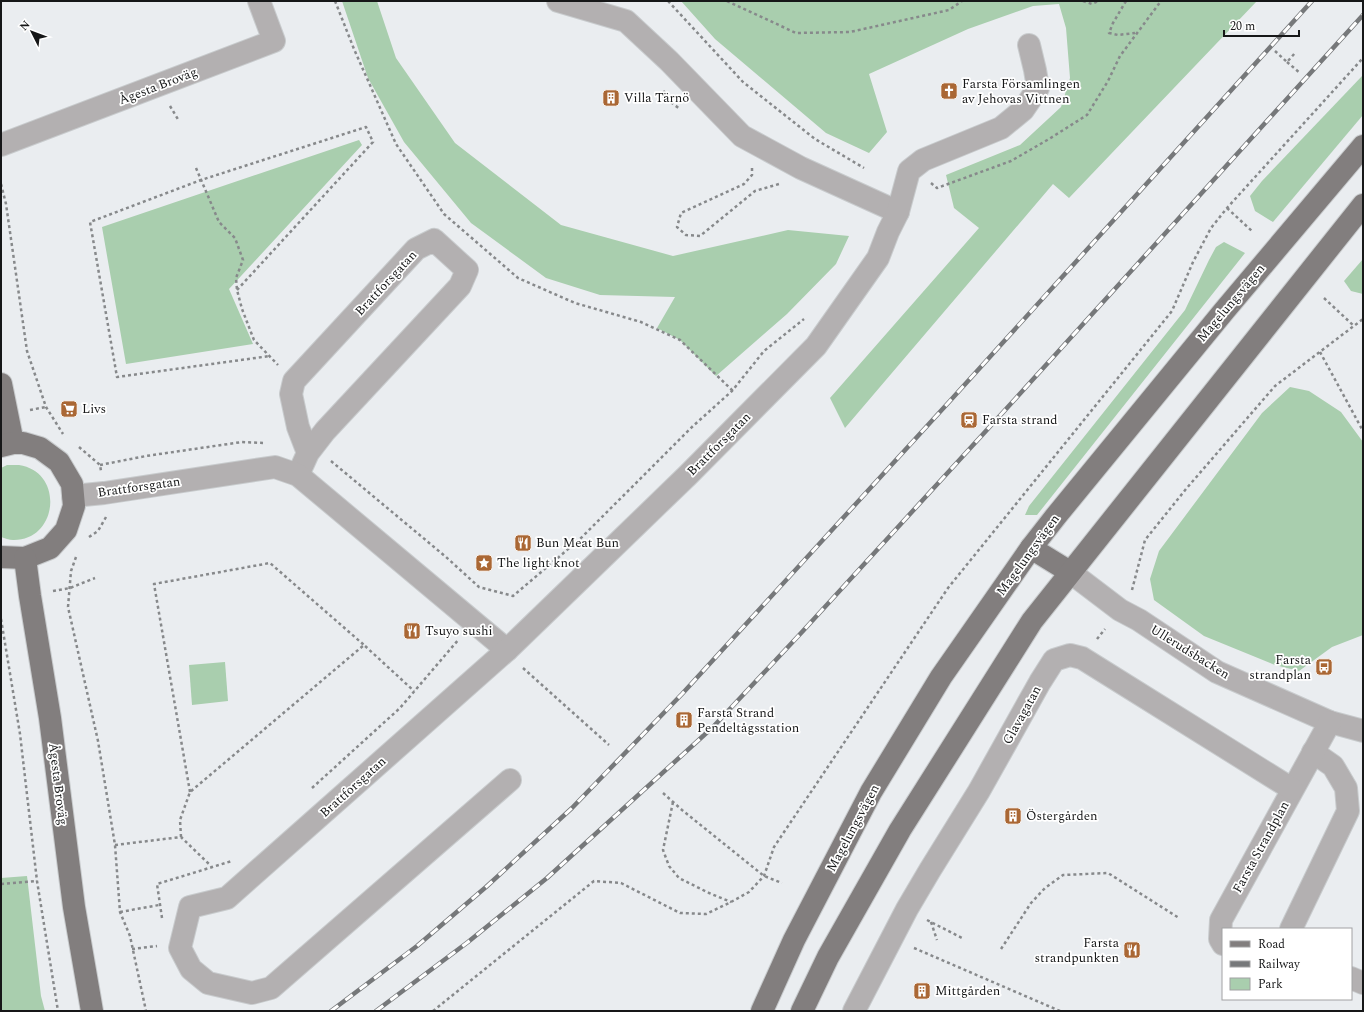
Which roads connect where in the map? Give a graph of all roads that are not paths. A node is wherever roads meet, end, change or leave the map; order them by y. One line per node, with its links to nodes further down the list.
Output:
1 (259, 1): 4 (street, Ågesta Broväg)
2 (558, 1): 7 (street)
3 (1029, 45): 7 (street, Brattforsgatan)
4 (1, 145)
5 (1363, 146): 13 (main road, Magelungsvägen)
6 (1363, 206): 16 (main road)
7 (898, 212): 17 (street, Brattforsgatan)
8 (1, 384): 9 (main road)
9 (7, 444): 12 (main road)
10 (308, 452): 10 (street, Brattforsgatan); 11 (street, Brattforsgatan)
11 (298, 475): 12 (street, Brattforsgatan); 17 (street, Brattforsgatan)
12 (73, 496): 15 (main road)
13 (1031, 548): 16 (main road); 28 (main road, Magelungsvägen)
14 (1, 556): 15 (main road)
15 (26, 558): 27 (main road, Ågesta Broväg)
16 (1070, 572): 18 (street, Ullerudsbacken); 29 (main road)
17 (507, 650): 21 (street, Brattforsgatan)
18 (1330, 722): 19 (street, Ullerudsbacken); 20 (street, Farsta Strandplan)
19 (1363, 731)
20 (1313, 752): 22 (street, Farsta Strandplan); 23 (street)
21 (510, 780)
22 (1292, 789): 24 (street, Farsta Strandplan); 30 (street, Glavagatan)
23 (1291, 928)
24 (1222, 942)
25 (1352, 978): 26 (street)
26 (1363, 983)
27 (92, 1011)
28 (762, 1011)
29 (802, 1011)
30 (854, 1011)

